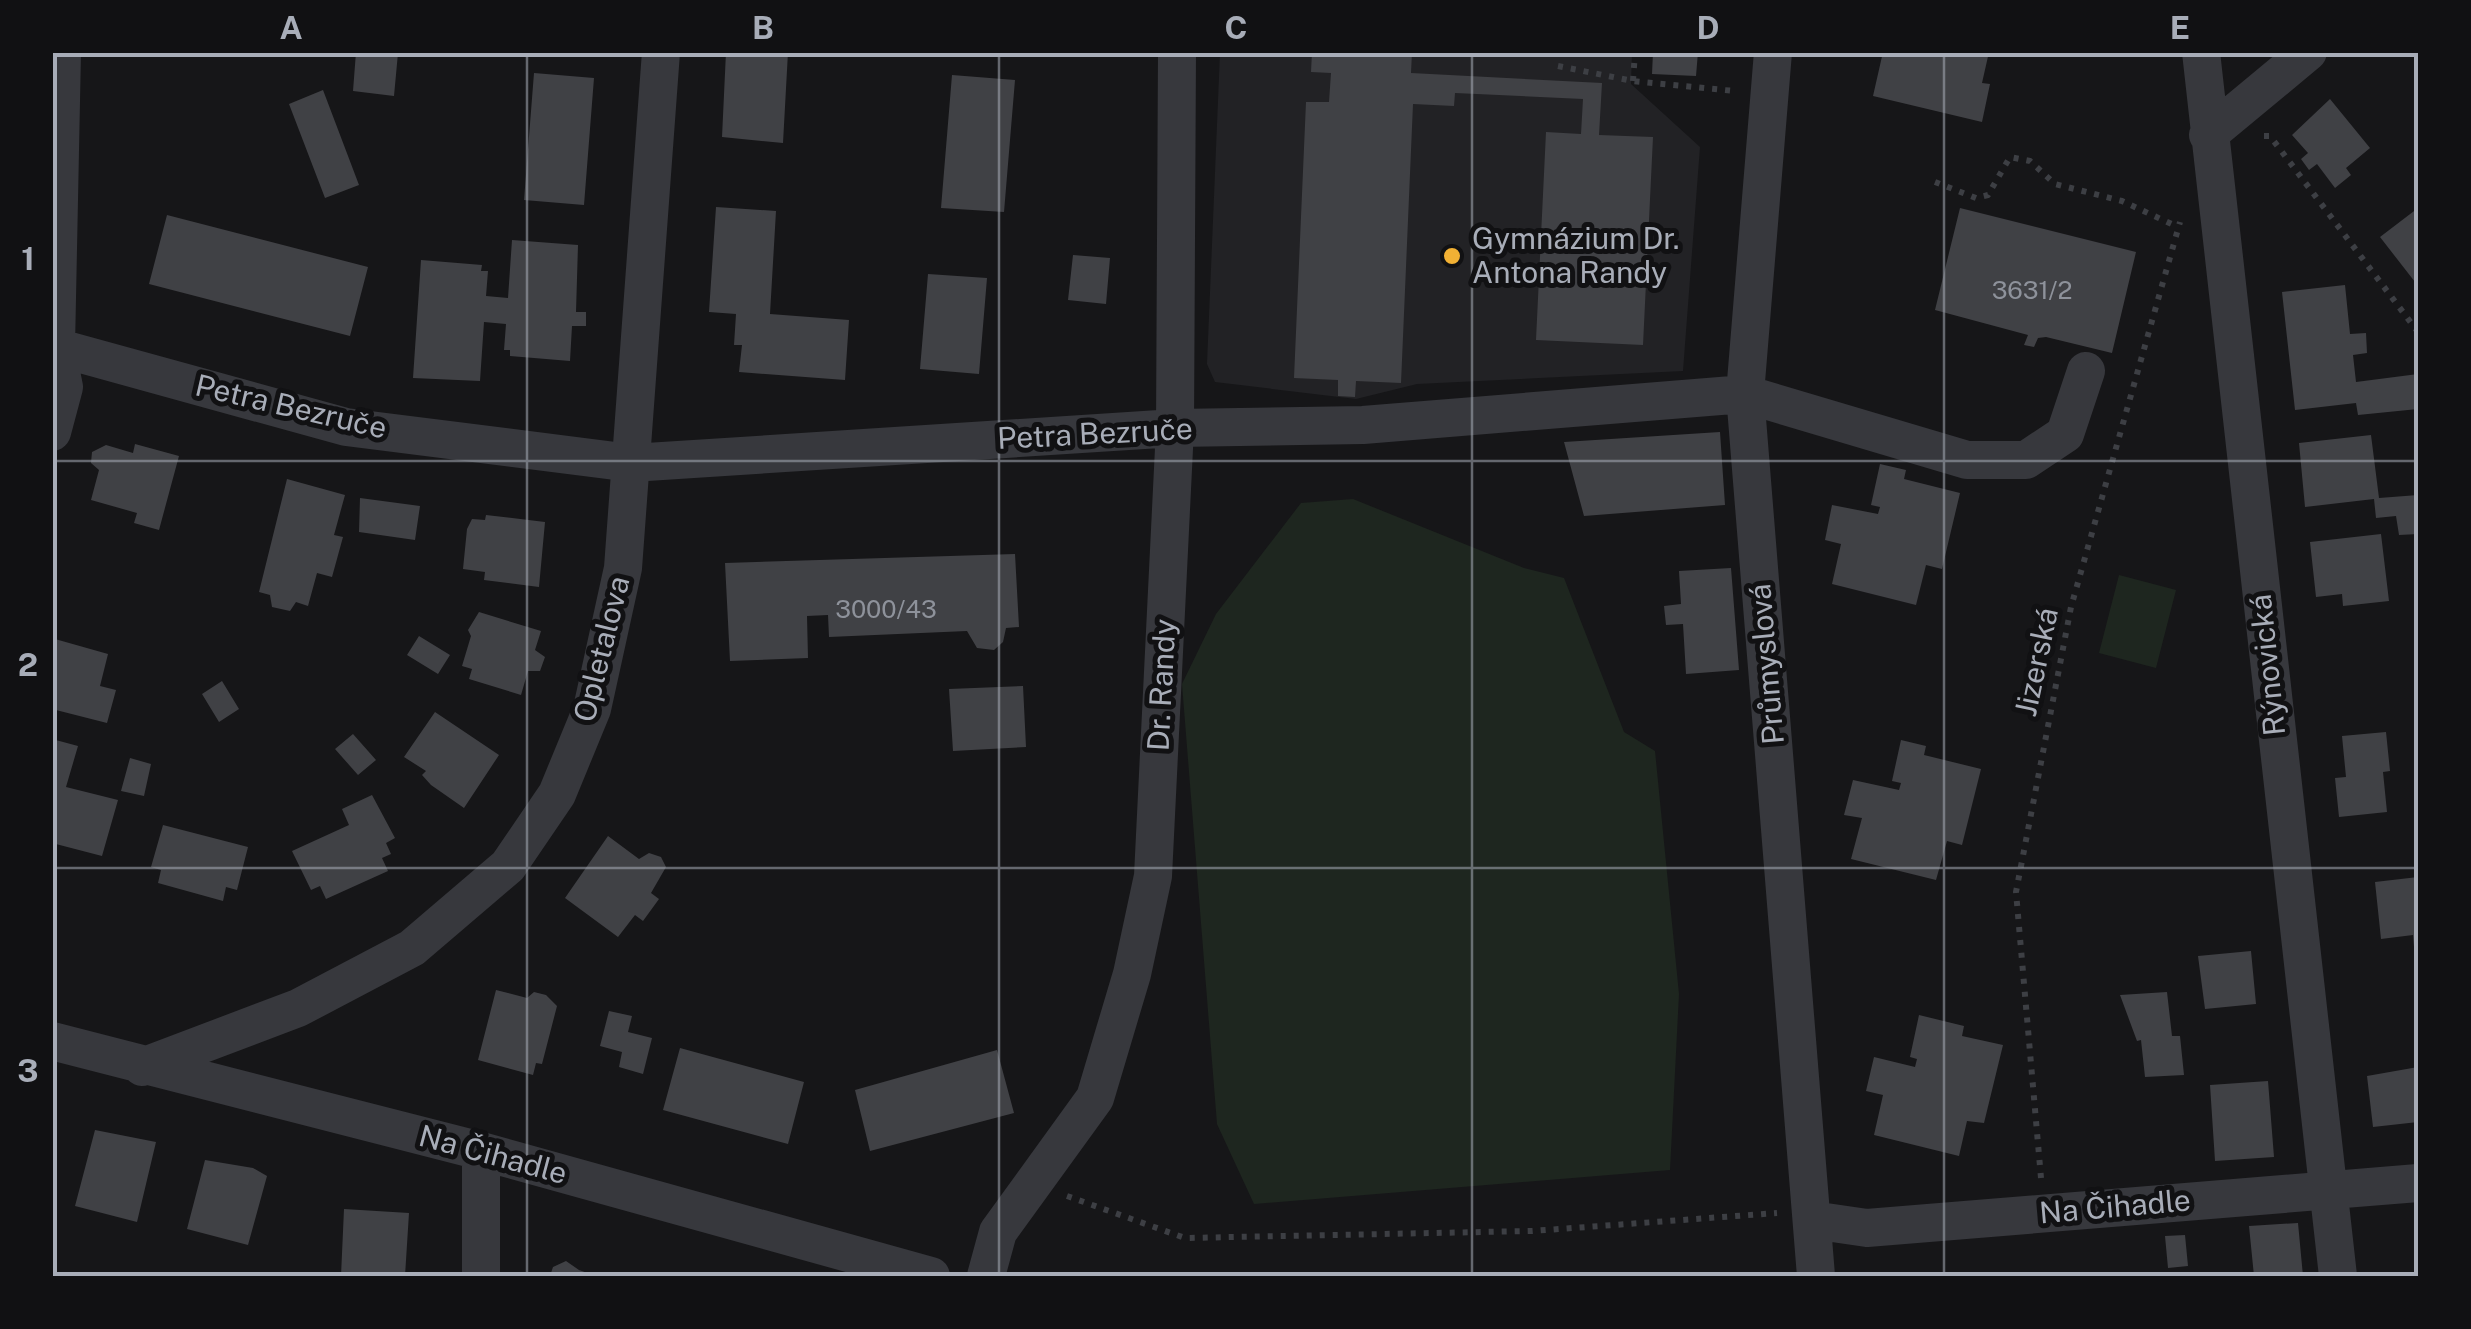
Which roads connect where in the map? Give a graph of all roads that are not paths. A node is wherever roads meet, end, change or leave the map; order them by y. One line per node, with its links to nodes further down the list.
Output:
1 (62, 52): 8 (street)
2 (661, 52): 13 (street, Opletalova)
3 (1177, 52): 11 (street, Dr. Randy)
4 (1773, 52): 10 (street, Průmyslová)
5 (2201, 52): 7 (street, Rýnovická)
6 (2308, 52): 7 (street)
7 (2208, 135): 18 (street, Rýnovická)
8 (54, 347): 12 (street); 13 (street, Petra Bezruče)
9 (2086, 370): 10 (street, Petra Bezruče)
10 (1744, 394): 11 (street, Petra Bezruče); 19 (street, Průmyslová)
11 (1175, 428): 13 (street, Petra Bezruče); 22 (street, Dr. Randy)
12 (52, 432)
13 (631, 463): 15 (street, Opletalova)
14 (52, 1042): 15 (street, Na Čihadle)
15 (142, 1067): 16 (street, Na Čihadle)
16 (481, 1150): 20 (street); 21 (street, Na Čihadle)
17 (2418, 1183): 18 (street, Na Čihadle)
18 (2328, 1188): 19 (street, Na Čihadle); 24 (street, Rýnovická)
19 (1812, 1220): 23 (street, Průmyslová)
20 (481, 1276)
21 (931, 1276)
22 (986, 1276)
23 (1816, 1276)
24 (2338, 1276)

